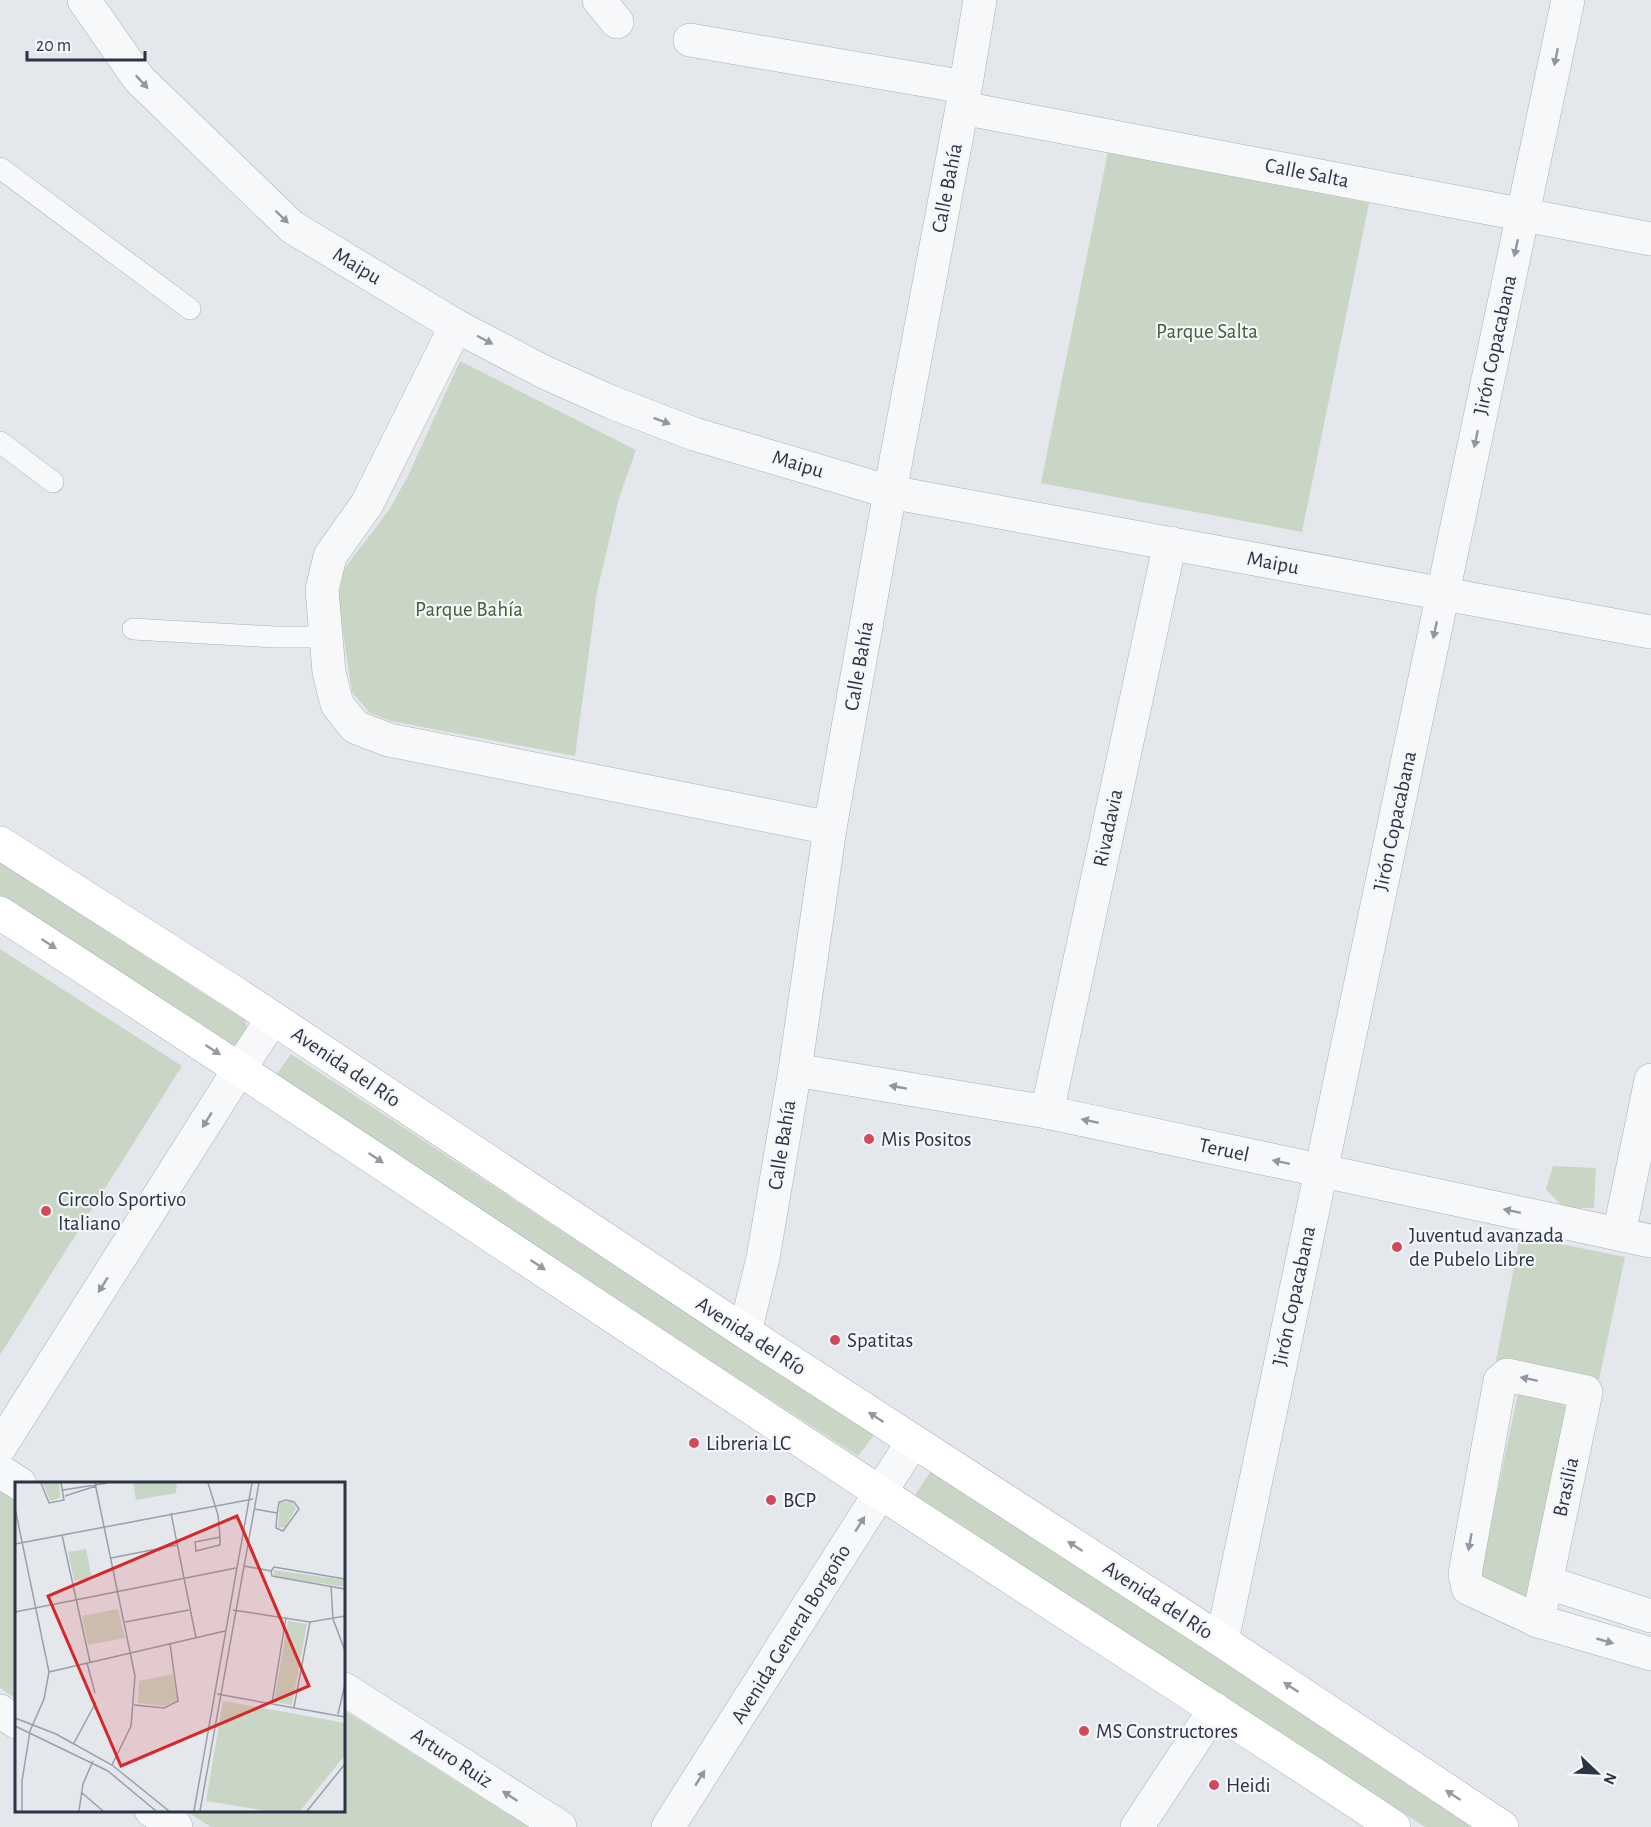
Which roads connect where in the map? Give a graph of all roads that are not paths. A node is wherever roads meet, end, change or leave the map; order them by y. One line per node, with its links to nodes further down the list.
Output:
1 (84, 0): 10 (street, Maipu, one-way to 10)
2 (980, 0): 5 (street, Calle Bahía)
3 (1568, 0): 7 (street, Jirón Copacabana, one-way to 7)
4 (690, 40): 5 (street, Calle Salta)
5 (964, 98): 7 (street, Calle Salta); 13 (street, Calle Bahía)
6 (0, 168): 9 (lane)
7 (1523, 214): 8 (street, Calle Salta); 15 (street, Jirón Copacabana, one-way to 15)
8 (1651, 239)
9 (189, 309)
10 (456, 326): 13 (street, Maipu, one-way to 13); 18 (street)
11 (0, 442): 12 (lane)
12 (53, 482)
13 (890, 492): 14 (street, Maipu); 19 (street, Calle Bahía)
14 (1170, 543): 15 (street, Maipu); 26 (street, Rivadavia)
15 (1443, 595): 17 (street, Maipu); 27 (street, Jirón Copacabana, one-way to 27)
16 (133, 629): 18 (lane)
17 (1651, 632)
18 (326, 637): 19 (street)
19 (830, 828): 24 (street, Calle Bahía)
20 (0, 843): 22 (main road, Avenida del Río)
21 (0, 913): 23 (main road, one-way to 23)
22 (273, 1018): 23 (street); 30 (main road, Avenida del Río)
23 (240, 1068): 32 (street, one-way to 32); 35 (main road, one-way to 35)
24 (795, 1070): 26 (street, Teruel, one-way to 24); 30 (street, Calle Bahía)
25 (1651, 1080): 28 (street)
26 (1047, 1112): 27 (street, Teruel, one-way to 26)
27 (1321, 1171): 28 (street, Teruel, one-way to 27); 39 (street, Jirón Copacabana)
28 (1619, 1234): 29 (street, Teruel)
29 (1651, 1241)
30 (745, 1332): 31 (main road, Avenida del Río, one-way to 30)
31 (913, 1441): 35 (street, Avenida General Borgoño); 39 (main road, Avenida del Río, one-way to 31)
32 (0, 1448)
33 (0, 1471): 34 (street)
34 (17, 1482)
35 (880, 1493): 42 (main road); 48 (street, Avenida General Borgoño, one-way to 35)
36 (1546, 1582): 37 (street); 38 (street, Brasilia); 38 (street, Brasilia, one-way to 38)
37 (1651, 1616)
38 (1538, 1621): 40 (street, one-way to 40)
39 (1222, 1641): 51 (main road, Avenida del Río, one-way to 39)
40 (1651, 1654)
41 (345, 1690): 47 (street, Arturo Ruiz, one-way to 41)
42 (1215, 1708): 49 (street); 50 (main road)
43 (0, 1711): 44 (street)
44 (15, 1721)
45 (154, 1812): 46 (street)
46 (176, 1827)
47 (560, 1827)
48 (668, 1827)
49 (1137, 1827)
50 (1394, 1827)
51 (1502, 1827)

